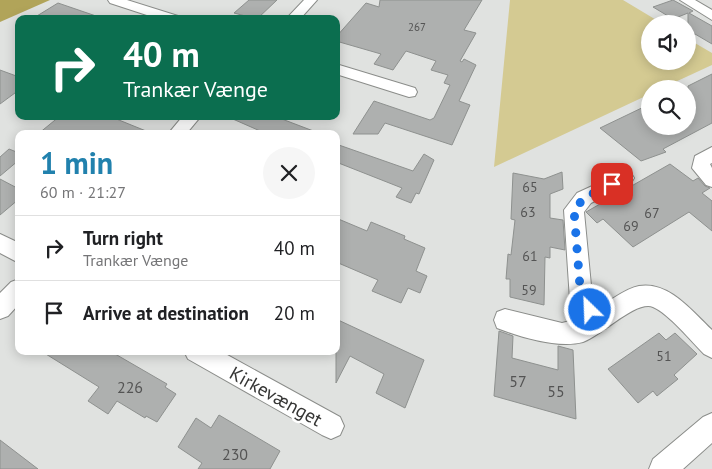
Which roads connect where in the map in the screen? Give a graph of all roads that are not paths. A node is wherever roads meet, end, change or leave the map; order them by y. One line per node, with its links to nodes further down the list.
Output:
1 (114, 0): 4 (street)
2 (311, 0): 5 (street)
3 (694, 2): 6 (street)
4 (161, 15)
5 (296, 15)
6 (712, 16)
7 (340, 71): 8 (street)
8 (409, 92)
9 (189, 120): 10 (street)
10 (180, 130)
11 (712, 154): 13 (street)
12 (625, 178): 19 (street)
13 (712, 180)
14 (0, 243): 15 (street)
15 (15, 252)
16 (15, 294): 17 (street)
17 (0, 308)
18 (505, 320): 19 (street)
19 (598, 320): 20 (street)
20 (712, 346)
21 (203, 355): 22 (street, Kirkevænget)
22 (330, 426)
23 (709, 435): 24 (street)
24 (663, 469)

